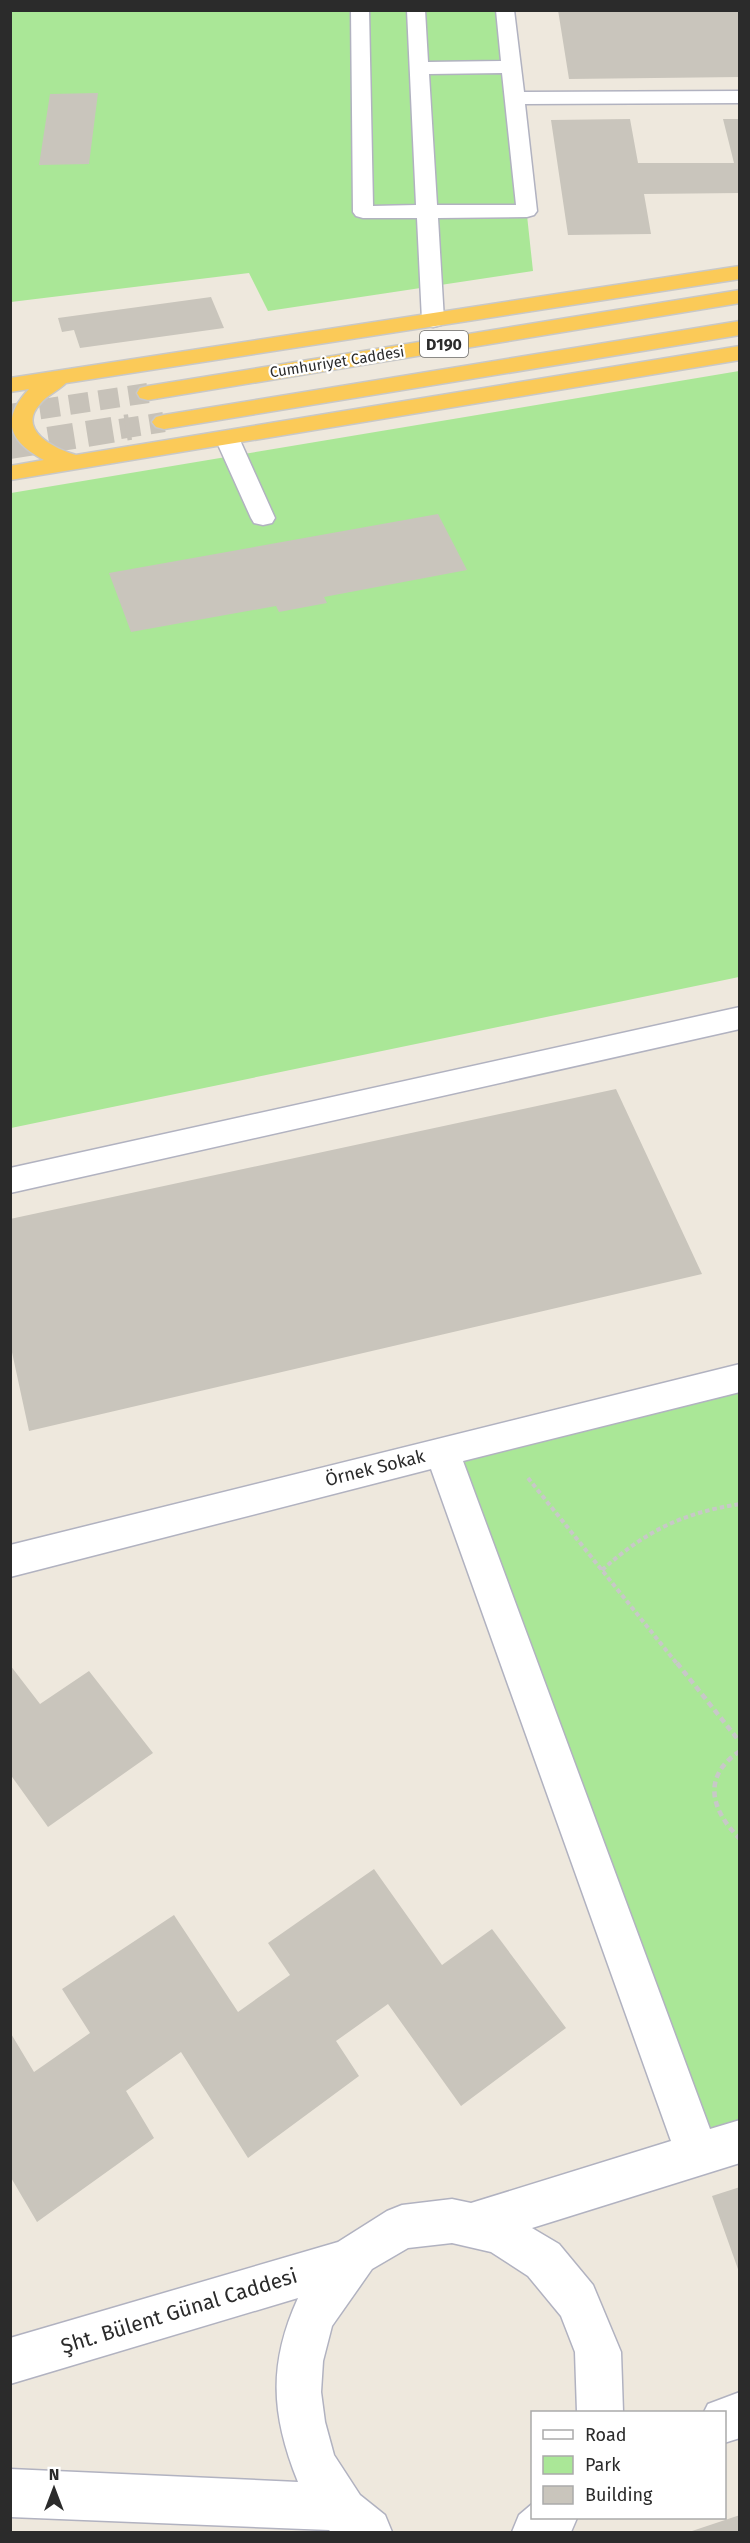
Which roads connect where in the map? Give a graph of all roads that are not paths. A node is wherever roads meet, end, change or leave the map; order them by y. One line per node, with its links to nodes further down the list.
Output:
1 (360, 10): 8 (street)
2 (416, 10): 5 (street)
3 (505, 10): 4 (street)
4 (511, 67): 5 (street); 7 (street)
5 (419, 68): 8 (street)
6 (740, 97): 7 (street)
7 (514, 98): 8 (street)
8 (427, 212): 11 (street)
9 (740, 272): 11 (highway)
10 (740, 296): 16 (highway, Cumhuriyet Caddesi / D190)
11 (433, 320): 14 (highway)
12 (740, 328): 17 (highway, Cumhuriyet Caddesi / D190)
13 (740, 353): 18 (highway)
14 (63, 378): 15 (highway); 19 (highway)
15 (10, 385)
16 (148, 393)
17 (164, 423)
18 (227, 438): 19 (highway); 21 (street)
19 (76, 463): 20 (highway)
20 (10, 473)
21 (263, 518)
22 (740, 1018): 23 (street)
23 (10, 1181)
24 (740, 1378): 25 (street, Örnek Sokak)
25 (442, 1451): 26 (street, Örnek Sokak); 28 (street)
26 (10, 1562)
27 (740, 2141): 28 (street)
28 (697, 2153): 29 (street)
29 (474, 2224): 30 (street); 32 (street)
30 (348, 2261): 31 (street, Şht. Bülent Günal Caddesi); 35 (street)
31 (10, 2361)
32 (600, 2411)
33 (10, 2493): 35 (street)
34 (551, 2519): 36 (street)
35 (354, 2520)
36 (536, 2532)

